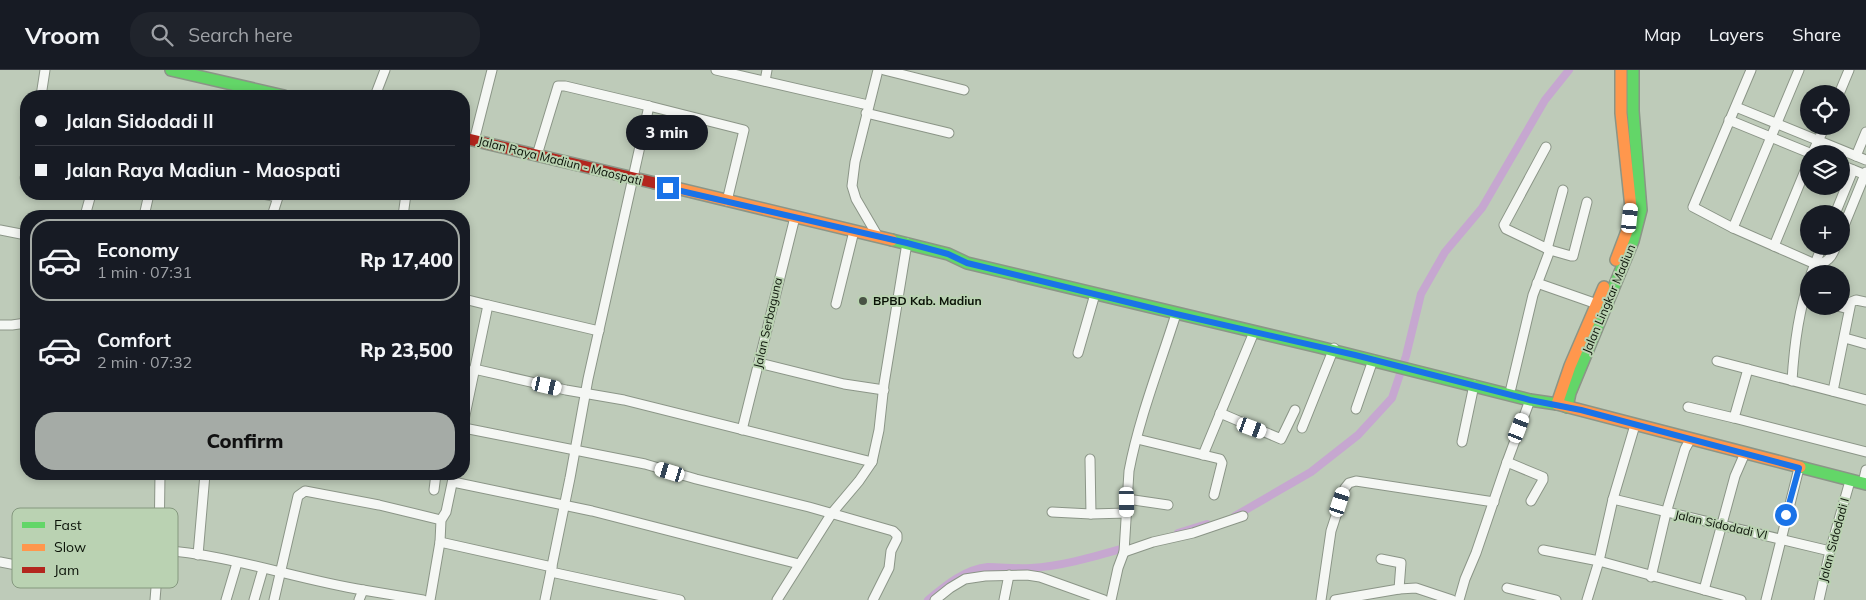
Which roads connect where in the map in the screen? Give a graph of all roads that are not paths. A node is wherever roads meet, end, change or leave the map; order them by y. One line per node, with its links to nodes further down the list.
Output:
1 (46, 70): 16 (street)
2 (171, 70): 17 (main road)
3 (385, 70): 18 (street)
4 (492, 70): 28 (street)
5 (716, 70): 14 (street)
6 (767, 70): 14 (street)
7 (878, 70): 22 (street)
8 (884, 70): 19 (street)
9 (1633, 70): 36 (main road, Jalan Lingkar Madiun)
10 (1751, 70): 21 (street)
11 (1799, 70): 24 (street)
12 (1849, 70): 15 (street)
13 (1621, 71): 36 (main road, Jalan Lingkar Madiun)
14 (765, 81): 22 (street)
15 (1843, 85)
16 (42, 90)
17 (238, 90)
18 (377, 90)
19 (964, 90)
20 (650, 106): 35 (street); 42 (street); 45 (street)
21 (1736, 107): 23 (street); 24 (street)
22 (867, 109): 26 (street); 54 (street)
23 (1730, 120): 29 (street); 50 (street)
24 (1776, 124): 29 (street); 31 (street)
25 (1866, 132): 37 (street)
26 (949, 133)
27 (1821, 135): 31 (street)
28 (470, 136)
29 (1770, 137): 34 (street); 50 (street)
30 (470, 139): 35 (main road, Jalan Raya Madiun - Maospati)
31 (1819, 141): 32 (street); 37 (street)
32 (1817, 145)
33 (1546, 147): 57 (street)
34 (1800, 149)
35 (537, 155): 42 (main road, Jalan Raya Madiun - Maospati)
36 (1632, 156): 67 (main road, Jalan Lingkar Madiun); 96 (main road, Jalan Lingkar Madiun)
37 (1856, 156): 38 (street)
38 (1866, 160)
39 (1850, 169): 40 (street)
40 (1853, 170): 41 (street); 47 (street)
41 (1866, 174): 48 (street)
42 (632, 179): 45 (main road, Jalan Raya Madiun - Maospati); 75 (street)
43 (1800, 183): 56 (street)
44 (1563, 190): 57 (street)
45 (727, 201): 49 (main road, Jalan Raya Madiun - Maospati)
46 (1587, 202): 57 (street)
47 (1839, 205)
48 (1850, 212)
49 (795, 217): 52 (main road, Jalan Raya Madiun - Maospati); 83 (street, Jalan Serbaguna)
50 (1733, 228): 56 (street)
51 (0, 230): 53 (street)
52 (854, 231): 54 (main road, Jalan Raya Madiun - Maospati); 66 (street)
53 (20, 234)
54 (878, 236): 55 (main road, Jalan Raya Madiun - Maospati)
55 (907, 243): 61 (main road, Jalan Raya Madiun - Maospati); 91 (street)
56 (1774, 246): 60 (street)
57 (1548, 249): 62 (street)
58 (1818, 255): 60 (street)
59 (1832, 255): 60 (street)
60 (1815, 264)
61 (1051, 279): 63 (main road, Jalan Raya Madiun - Maospati); 79 (main road, Jalan Raya Madiun - Maospati)
62 (1537, 283): 67 (street); 89 (street)
63 (1095, 294): 70 (main road, Jalan Raya Madiun - Maospati); 80 (street)
64 (470, 300): 69 (street)
65 (1866, 302): 68 (street)
66 (836, 304)
67 (1597, 304): 96 (main road, Jalan Lingkar Madiun)
68 (1850, 304)
69 (488, 305): 75 (street); 85 (street)
70 (1176, 314): 76 (main road, Jalan Raya Madiun - Maospati); 106 (street)
71 (1802, 315): 87 (street)
72 (1847, 315): 77 (street)
73 (0, 324): 74 (street)
74 (20, 324)
75 (599, 331): 93 (street)
76 (1254, 332): 79 (main road, Jalan Raya Madiun - Maospati); 100 (street)
77 (1845, 338): 78 (street); 92 (street)
78 (1866, 344)
79 (1334, 347): 81 (main road, Jalan Raya Madiun - Maospati); 84 (main road, Jalan Raya Madiun - Maospati); 103 (street)
80 (1078, 353)
81 (1373, 360): 84 (main road, Jalan Raya Madiun - Maospati); 98 (street)
82 (1717, 361): 86 (street)
83 (759, 363): 91 (street); 105 (street, Jalan Serbaguna)
84 (1407, 364): 88 (main road, Jalan Raya Madiun - Maospati); 89 (main road, Jalan Raya Madiun - Maospati)
85 (474, 369): 90 (street); 93 (street)
86 (1748, 369): 87 (street); 101 (street)
87 (1792, 381): 92 (street)
88 (1474, 385): 94 (main road, Jalan Raya Madiun - Maospati); 108 (street)
89 (1511, 388): 96 (main road, Jalan Raya Madiun - Maospati)
90 (470, 389)
91 (884, 390): 114 (street)
92 (1833, 391): 95 (street)
93 (586, 392): 105 (street); 109 (street)
94 (1530, 400): 96 (main road, Jalan Raya Madiun - Maospati); 115 (street)
95 (1866, 400)
96 (1563, 401): 102 (main road); 117 (main road)
97 (1688, 407): 101 (street)
98 (1356, 409)
99 (1295, 410): 100 (street)
100 (1220, 413): 112 (street)
101 (1734, 418): 111 (street)
102 (1635, 425): 107 (main road); 127 (street)
103 (1302, 428)
104 (470, 429): 109 (street)
105 (742, 430): 114 (street)
106 (1137, 439): 112 (street); 126 (street)
107 (1690, 440): 110 (main road); 136 (street)
108 (1462, 442)
109 (575, 449): 131 (street); 134 (street)
110 (1745, 452): 116 (main road); 140 (street)
111 (1866, 452)
112 (1203, 455): 125 (street)
113 (1090, 459): 137 (street)
114 (872, 462): 134 (street)
115 (1506, 462): 128 (street); 129 (street)
116 (1799, 468): 123 (main road); 141 (street)
117 (1865, 478): 123 (main road)
118 (160, 480): 132 (street)
119 (204, 480): 147 (street)
120 (435, 480): 124 (street)
121 (454, 480): 139 (street)
122 (462, 480): 131 (street)
123 (1850, 481): 145 (street, Jalan Sidodadi I)
124 (434, 490)
125 (1214, 495)
126 (1127, 499): 130 (street); 135 (street)
127 (1613, 499): 136 (street, Jalan Sidodadi VI); 149 (street)
128 (1531, 501)
129 (1494, 502): 176 (street); 179 (street)
130 (1168, 505)
131 (564, 506): 151 (street); 153 (street)
132 (160, 508)
133 (1052, 512): 137 (street)
134 (832, 513): 151 (street); 171 (street)
135 (1128, 513): 137 (street); 144 (street)
136 (1666, 513): 140 (street, Jalan Sidodadi VI); 156 (street)
137 (1091, 514)
138 (1243, 516): 144 (street)
139 (442, 520): 142 (street); 154 (street)
140 (1723, 526): 141 (street, Jalan Sidodadi VI); 160 (street)
141 (1780, 538): 145 (street, Jalan Sidodadi VI); 182 (street)
142 (440, 542): 153 (street); 167 (street)
143 (1543, 550): 149 (street)
144 (1124, 551): 175 (street)
145 (1830, 551): 183 (street, Jalan Sidodadi I)
146 (178, 552): 147 (street)
147 (198, 555): 150 (street)
148 (1382, 559): 158 (street)
149 (1599, 561): 156 (street); 181 (street)
150 (237, 562): 152 (street); 162 (street)
151 (799, 564): 170 (street)
152 (263, 569): 154 (street); 163 (street)
153 (552, 569): 168 (street); 169 (street)
154 (280, 573): 159 (street); 164 (street)
155 (1009, 575): 172 (street); 173 (street); 174 (street)
156 (1651, 577): 160 (street)
157 (1507, 588): 180 (street)
158 (1400, 589): 177 (street); 178 (street)
159 (364, 590): 165 (street); 166 (street)
160 (1704, 590): 161 (street)
161 (1736, 599)
162 (226, 600)
163 (254, 600)
164 (274, 600)
165 (358, 600)
166 (423, 600)
167 (430, 600)
168 (545, 600)
169 (680, 600)
170 (777, 600)
171 (873, 600)
172 (935, 600)
173 (1004, 600)
174 (1104, 600)
175 (1111, 600)
176 (1321, 600)
177 (1336, 600)
178 (1452, 600)
179 (1459, 600)
180 (1556, 600)
181 (1587, 600)
182 (1766, 600)
183 (1819, 600)

